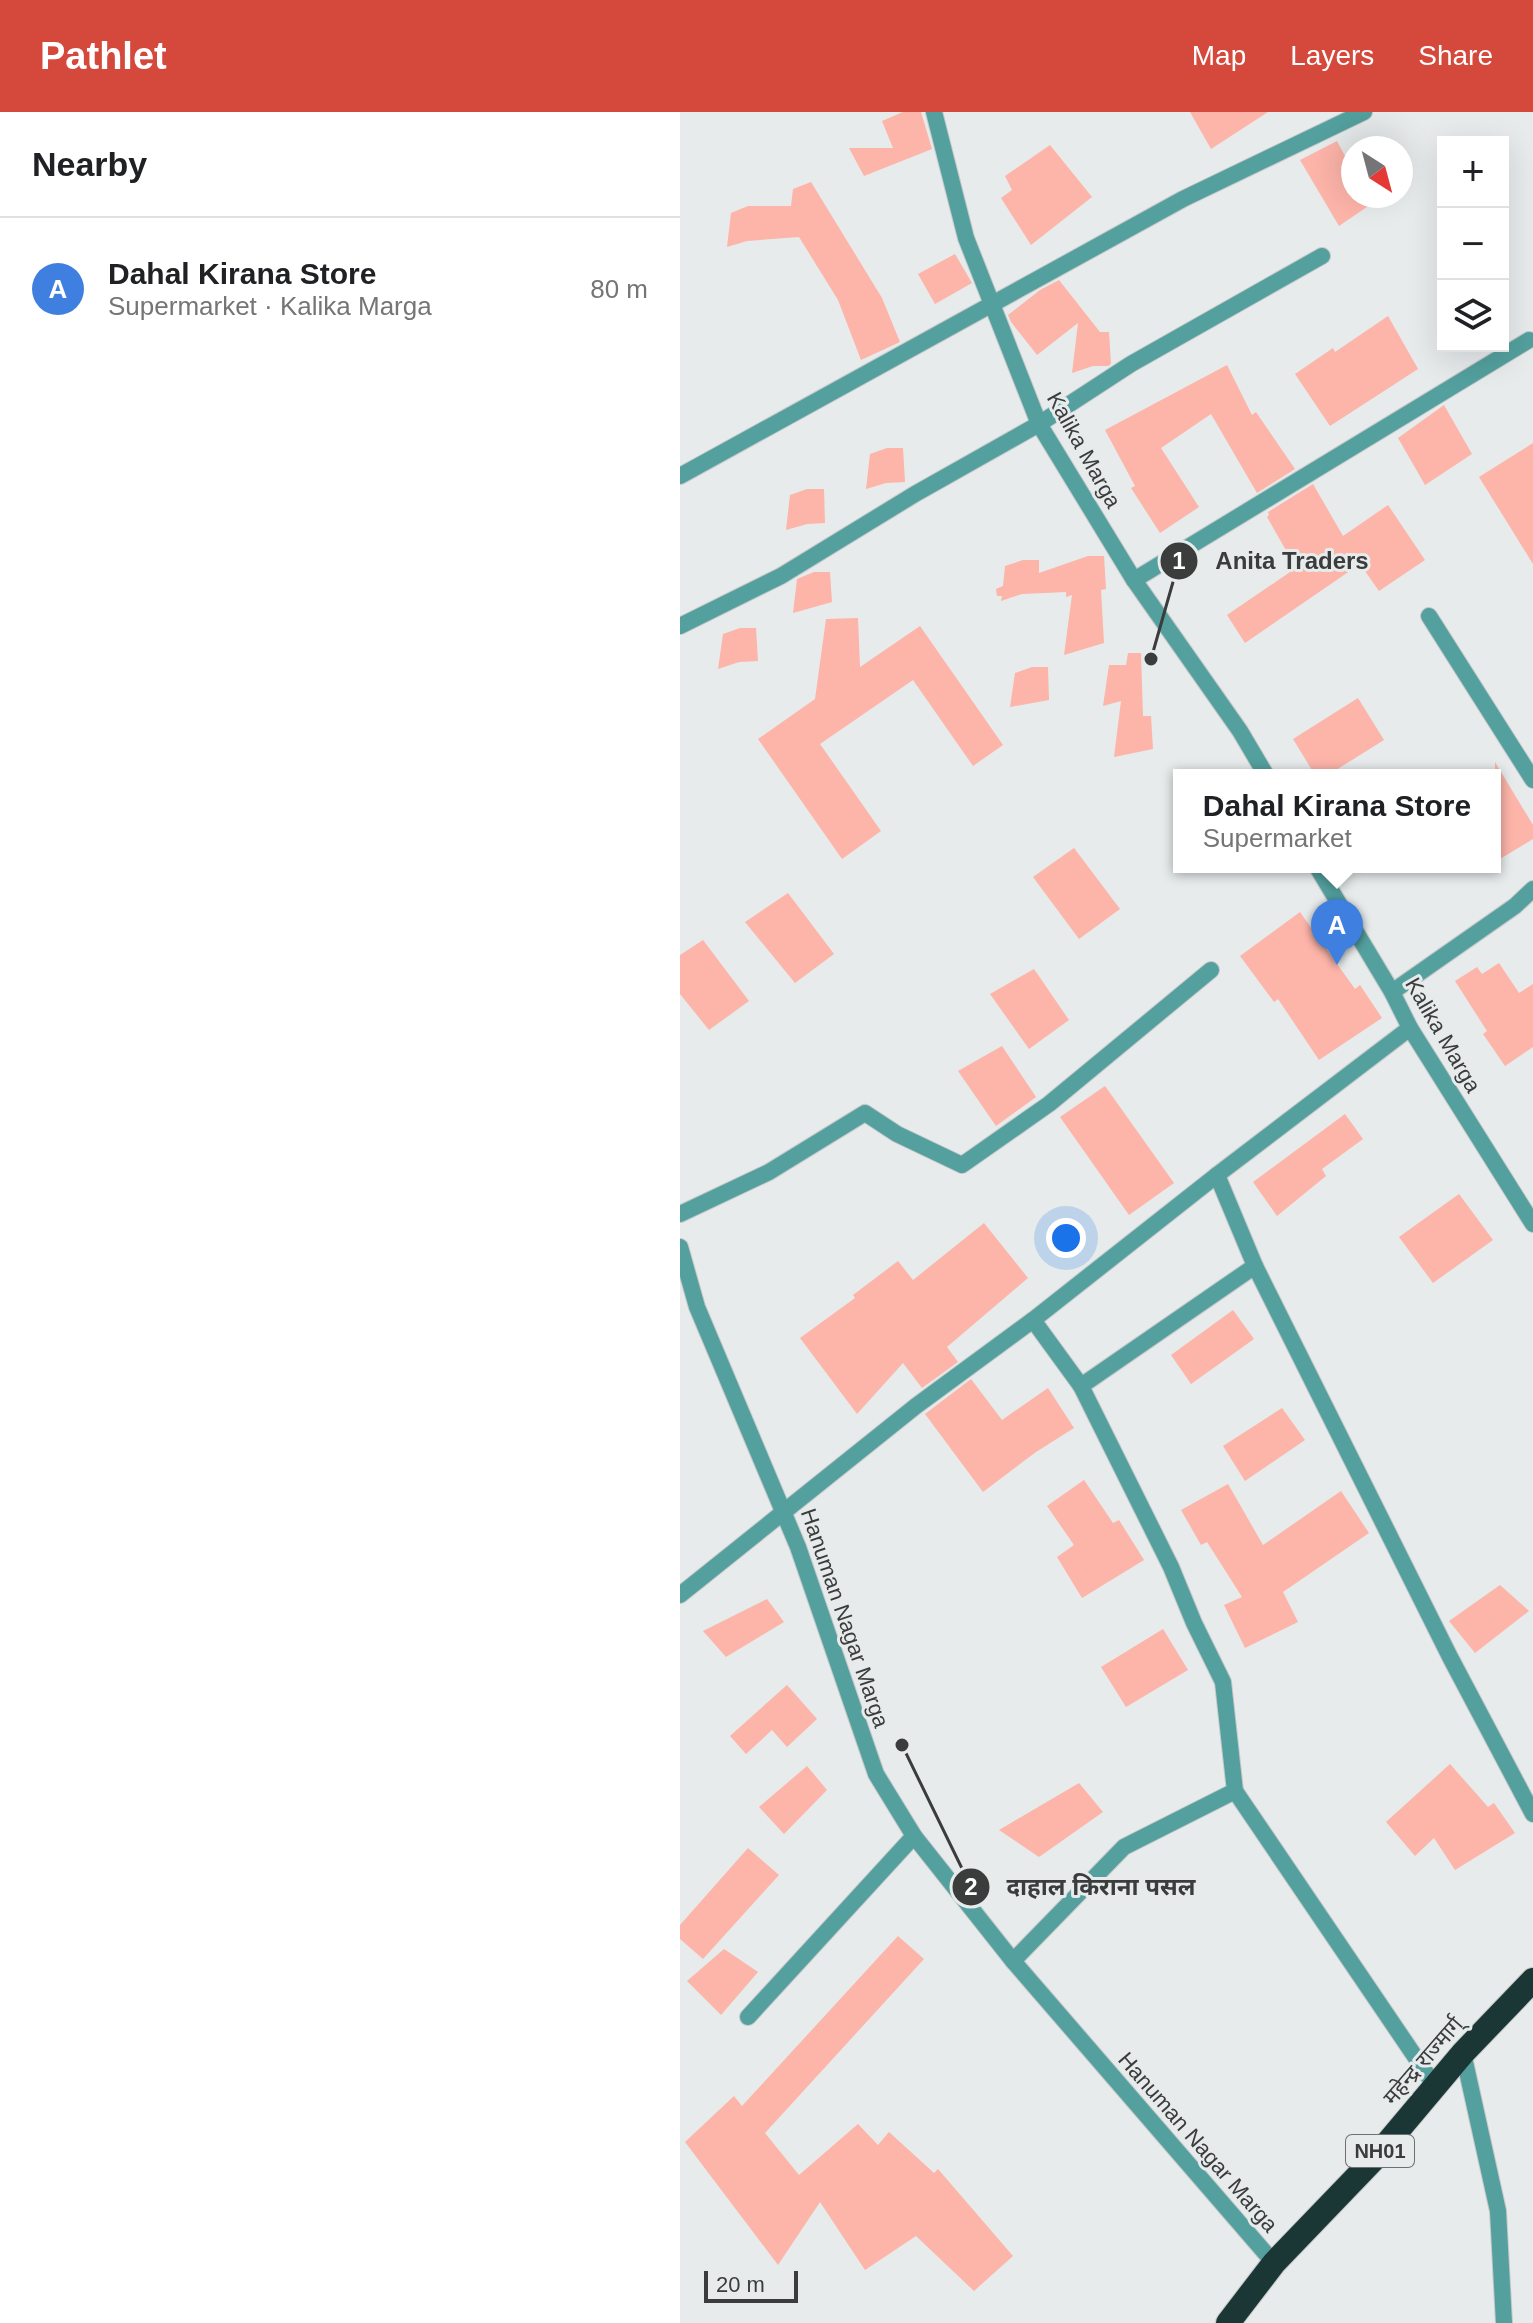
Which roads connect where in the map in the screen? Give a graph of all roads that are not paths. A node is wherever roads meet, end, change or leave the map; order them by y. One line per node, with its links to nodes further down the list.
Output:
1 (934, 112): 4 (street, Kalika Marga)
2 (1364, 112): 4 (street)
3 (1322, 256): 6 (street)
4 (992, 306): 6 (street, Kalika Marga); 7 (street)
5 (1529, 340): 8 (street)
6 (1039, 424): 8 (street, Kalika Marga); 10 (street)
7 (680, 476)
8 (1134, 580): 11 (street, Kalika Marga)
9 (1429, 616): 12 (street)
10 (680, 626)
11 (1262, 769)
12 (1533, 780)
13 (1321, 873): 16 (street, Kalika Marga)
14 (1533, 889): 16 (street)
15 (1211, 970): 19 (street)
16 (1392, 992): 17 (street, Kalika Marga)
17 (1410, 1028): 18 (street); 20 (street, Kalika Marga)
18 (1217, 1175): 22 (street); 23 (street)
19 (680, 1214)
20 (1533, 1224)
21 (680, 1247): 25 (street, Hanuman Nagar Marga)
22 (1255, 1266): 24 (street); 28 (street)
23 (1033, 1320): 24 (street); 25 (street)
24 (1081, 1386): 27 (street)
25 (785, 1512): 26 (street); 29 (street, Hanuman Nagar Marga)
26 (680, 1595)
27 (1235, 1791): 30 (street); 34 (street)
28 (1533, 1814)
29 (914, 1836): 30 (street, Hanuman Nagar Marga); 32 (street)
30 (1013, 1961): 35 (street, Hanuman Nagar Marga)
31 (1533, 1980): 33 (highway, महेन्द्र राज्मार्ग् / NH01)
32 (748, 2017)
33 (1463, 2053): 34 (highway, महेन्द्र राज्मार्ग् / NH01); 37 (street)
34 (1435, 2086): 35 (highway, महेन्द्र राज्मार्ग् / NH01)
35 (1274, 2263): 36 (highway, महेन्द्र राज्मार्ग् / NH01)
36 (1228, 2323)
37 (1504, 2323)

